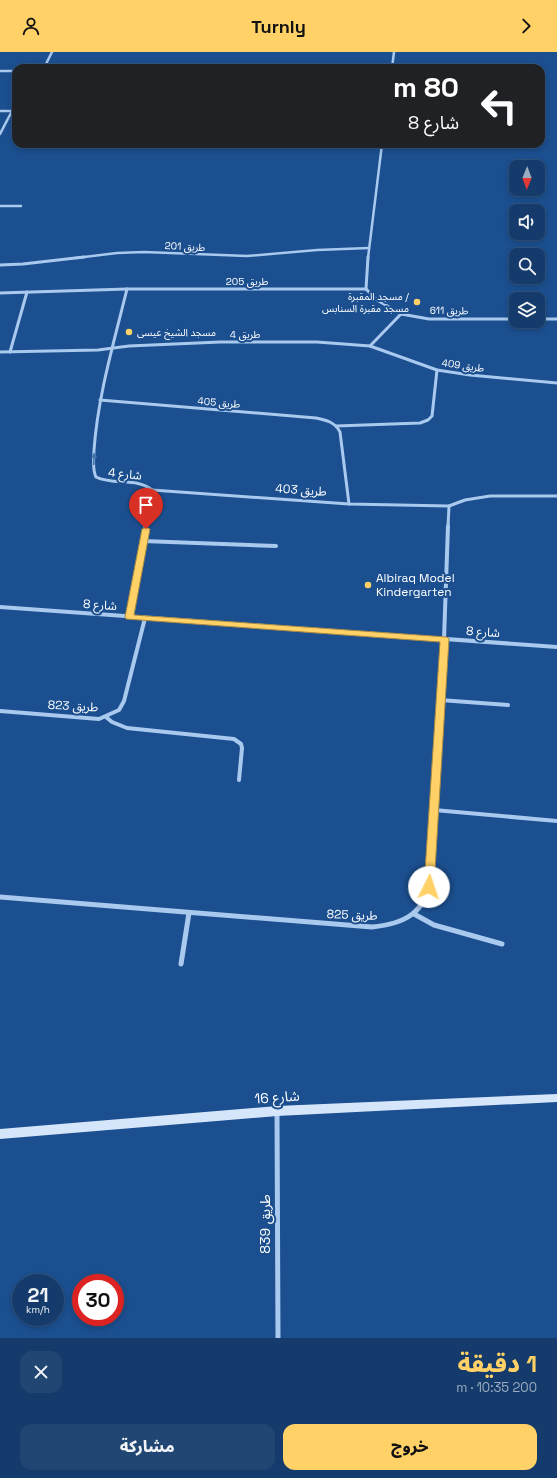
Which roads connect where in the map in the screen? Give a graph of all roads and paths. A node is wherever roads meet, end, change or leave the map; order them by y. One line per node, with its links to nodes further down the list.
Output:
1 (52, 52): 3 (street)
2 (394, 52): 4 (street)
3 (46, 64)
4 (392, 64)
5 (0, 71): 6 (street)
6 (12, 71)
7 (0, 111): 8 (street)
8 (12, 111): 9 (street)
9 (0, 134)
10 (382, 148): 13 (street)
11 (0, 206): 12 (street)
12 (21, 206)
13 (369, 248): 14 (street, طريق 201); 16 (street)
14 (0, 265)
15 (127, 289): 16 (street, طريق 205); 17 (street, طريق 205); 24 (street)
16 (366, 289): 19 (street, طريق 611)
17 (27, 292): 18 (street, طريق 205); 26 (street)
18 (0, 293)
19 (401, 314): 20 (street, طريق 611); 23 (street)
20 (509, 319)
21 (545, 319): 22 (street)
22 (557, 319)
23 (370, 346): 24 (street, طريق 4); 27 (street, طريق 409)
24 (113, 349): 26 (street, طريق 4); 29 (street, شارع 4)
25 (0, 352): 26 (street, طريق 4)
26 (10, 352)
27 (437, 370): 28 (street, طريق 409); 30 (street, طريق 405)
28 (557, 383)
29 (100, 400): 30 (street, طريق 405); 31 (street, شارع 4, one-way to 29)
30 (336, 426): 33 (street)
31 (152, 490): 33 (street, طريق 403); 35 (street, شارع 4)
32 (557, 496): 34 (street, طريق 403)
33 (349, 504): 34 (street, طريق 403)
34 (450, 506): 40 (street)
35 (143, 541): 36 (street); 38 (street, شارع 4)
36 (276, 546)
37 (0, 607): 38 (street, شارع 8)
38 (129, 617): 39 (street, شارع 8)
39 (145, 618): 40 (street, شارع 8); 45 (street, طريق 823)
40 (444, 639): 41 (street, شارع 8); 42 (street, طريق 825)
41 (557, 647)
42 (440, 700): 43 (street); 47 (street, طريق 825)
43 (508, 705)
44 (0, 711): 45 (street, طريق 823)
45 (106, 717): 46 (street)
46 (239, 780)
47 (434, 810): 48 (street); 51 (street, طريق 825)
48 (557, 821)
49 (0, 897): 50 (street, طريق 825)
50 (189, 913): 51 (street, طريق 825); 53 (street)
51 (414, 914): 52 (street)
52 (502, 944)
53 (181, 964)
54 (557, 1098): 55 (street, شارع 16)
55 (277, 1111): 56 (street, شارع 16); 57 (street, طريق 839)
56 (0, 1134)
57 (278, 1338)

